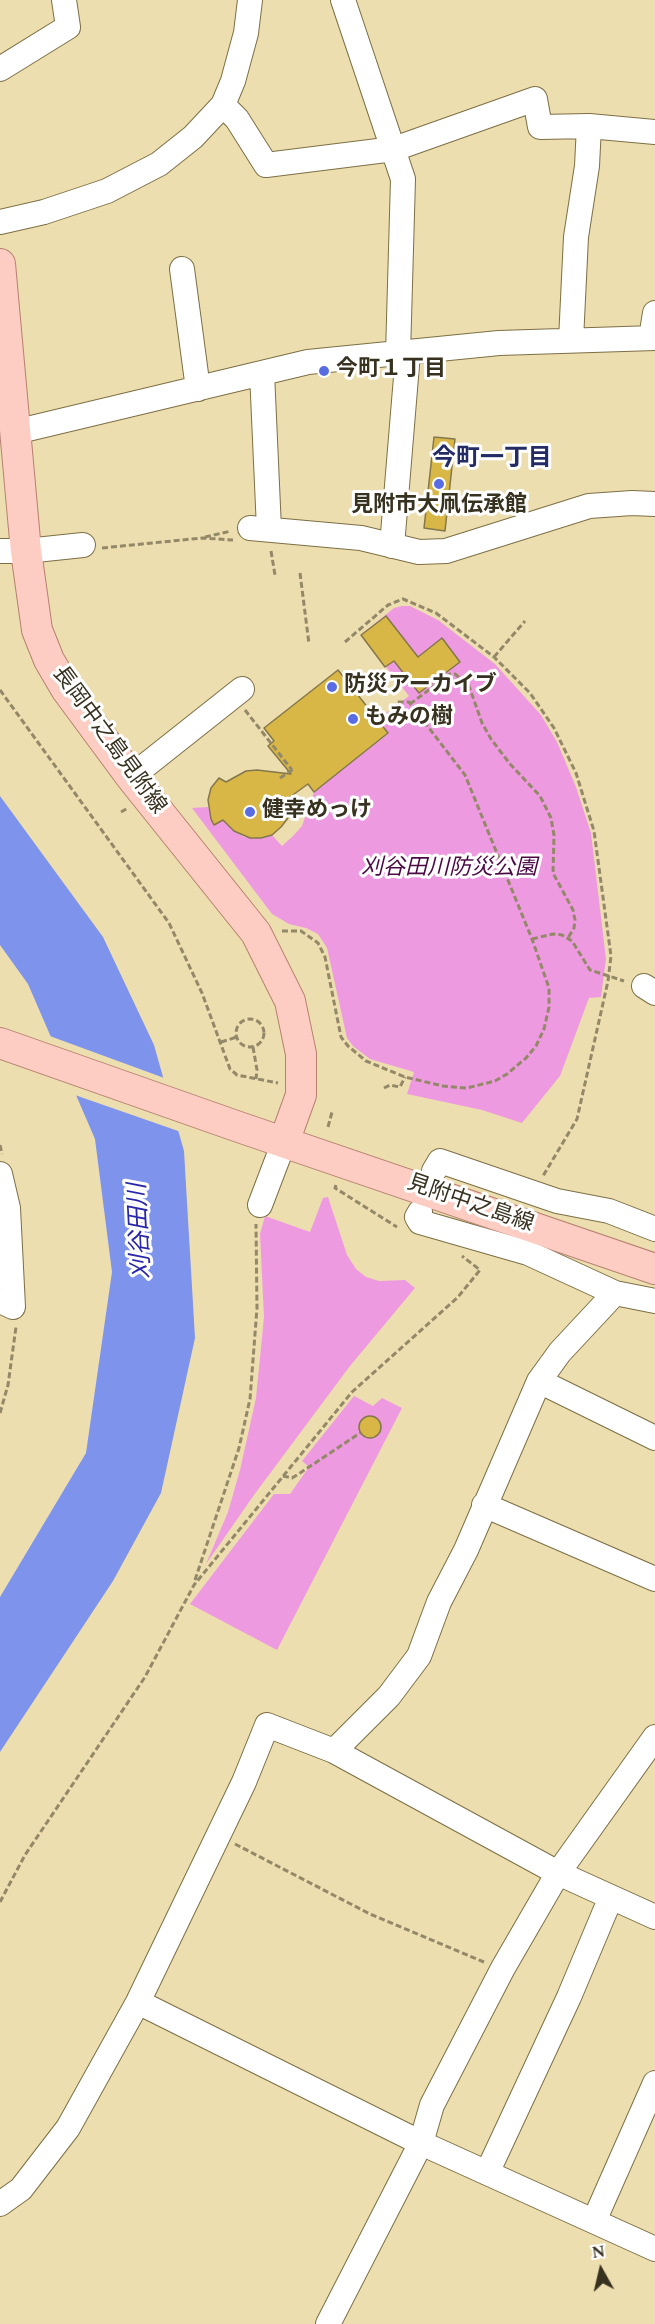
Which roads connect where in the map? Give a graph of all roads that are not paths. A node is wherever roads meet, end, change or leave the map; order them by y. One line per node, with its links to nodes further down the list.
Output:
1 (64, 0): 4 (street)
2 (250, 0): 5 (street)
3 (343, 0): 8 (street)
4 (0, 69)
5 (223, 105): 8 (street); 9 (street)
6 (589, 126): 7 (street); 8 (street); 14 (street)
7 (655, 132)
8 (394, 149): 15 (street)
9 (0, 222)
10 (0, 264): 18 (main road, 長岡中之島見附線)
11 (182, 269): 17 (street)
12 (655, 313): 13 (street)
13 (653, 338): 14 (street)
14 (571, 340): 15 (street)
15 (403, 353): 16 (street); 21 (street)
16 (262, 373): 17 (street); 21 (street)
17 (198, 389): 18 (street)
18 (15, 432): 22 (main road, 長岡中之島見附線)
19 (655, 504): 21 (street)
20 (83, 545): 22 (street)
21 (392, 546)
22 (13, 551): 24 (main road, 長岡中之島見附線)
23 (241, 697): 24 (street)
24 (131, 777): 26 (main road, 長岡中之島見附線)
25 (0, 1042): 26 (main road, 見附中之島線)
26 (284, 1142): 29 (street); 32 (main road, 見附中之島線)
27 (434, 1171): 31 (street)
28 (0, 1174): 34 (street)
29 (260, 1205)
30 (420, 1212): 33 (street)
31 (655, 1229)
32 (655, 1269)
33 (615, 1293): 35 (street); 36 (street)
34 (0, 1301)
35 (655, 1301)
36 (539, 1381): 37 (street); 38 (street)
37 (655, 1438)
38 (484, 1505): 39 (street); 41 (street)
39 (655, 1579)
40 (655, 1737): 42 (street)
41 (334, 1751): 42 (street); 45 (street)
42 (558, 1873): 43 (street); 47 (street)
43 (611, 1897): 44 (street); 48 (street)
44 (655, 1917)
45 (138, 2001): 47 (street); 49 (street)
46 (655, 2083): 50 (street)
47 (421, 2143): 48 (street); 52 (street)
48 (487, 2173): 50 (street)
49 (0, 2204)
50 (594, 2221): 51 (street)
51 (655, 2249)
52 (328, 2324)

